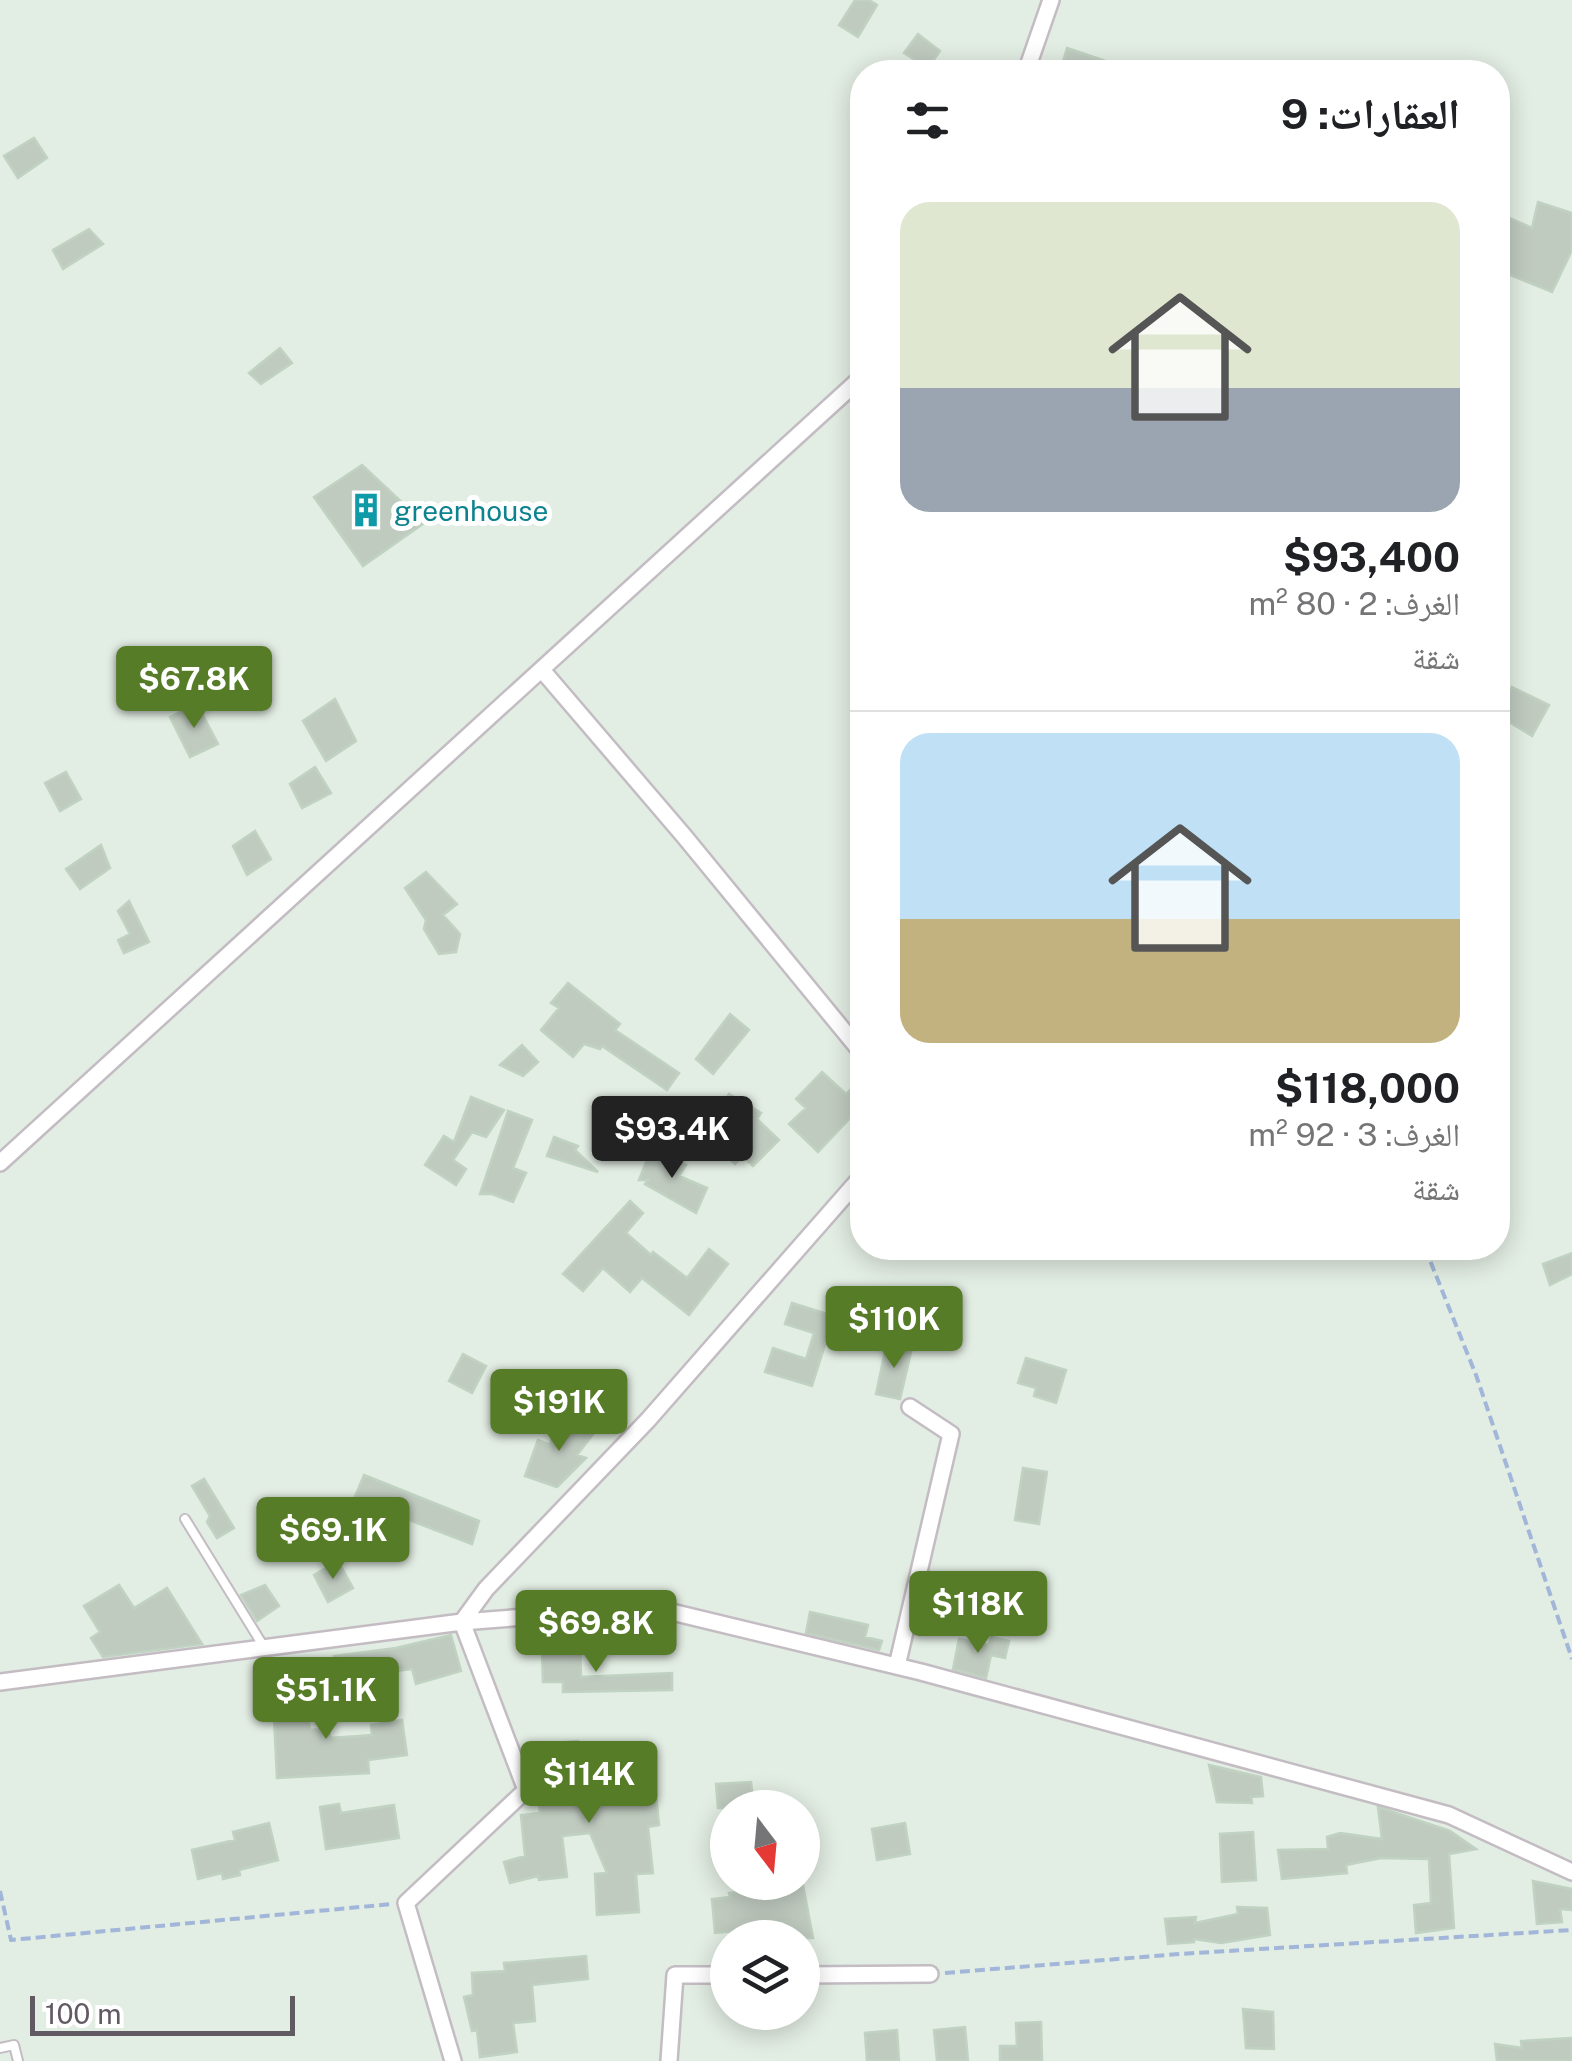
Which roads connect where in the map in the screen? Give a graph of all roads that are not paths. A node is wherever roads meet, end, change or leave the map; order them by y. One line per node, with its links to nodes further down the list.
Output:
1 (1051, 0): 2 (street)
2 (1030, 60)
3 (850, 388): 4 (street)
4 (542, 670): 5 (street); 6 (street)
5 (850, 1039)
6 (0, 1163)
7 (850, 1190): 10 (street)
8 (910, 1407): 12 (street)
9 (185, 1519): 11 (lane)
10 (462, 1622): 11 (street); 12 (street); 20 (street)
11 (264, 1647): 13 (street)
12 (897, 1666): 14 (street)
13 (0, 1682)
14 (1572, 1872)
15 (930, 1974): 17 (street)
16 (710, 1975): 21 (street)
17 (820, 1975)
18 (0, 2048): 19 (lane)
19 (18, 2061)
20 (453, 2061)
21 (669, 2061)

